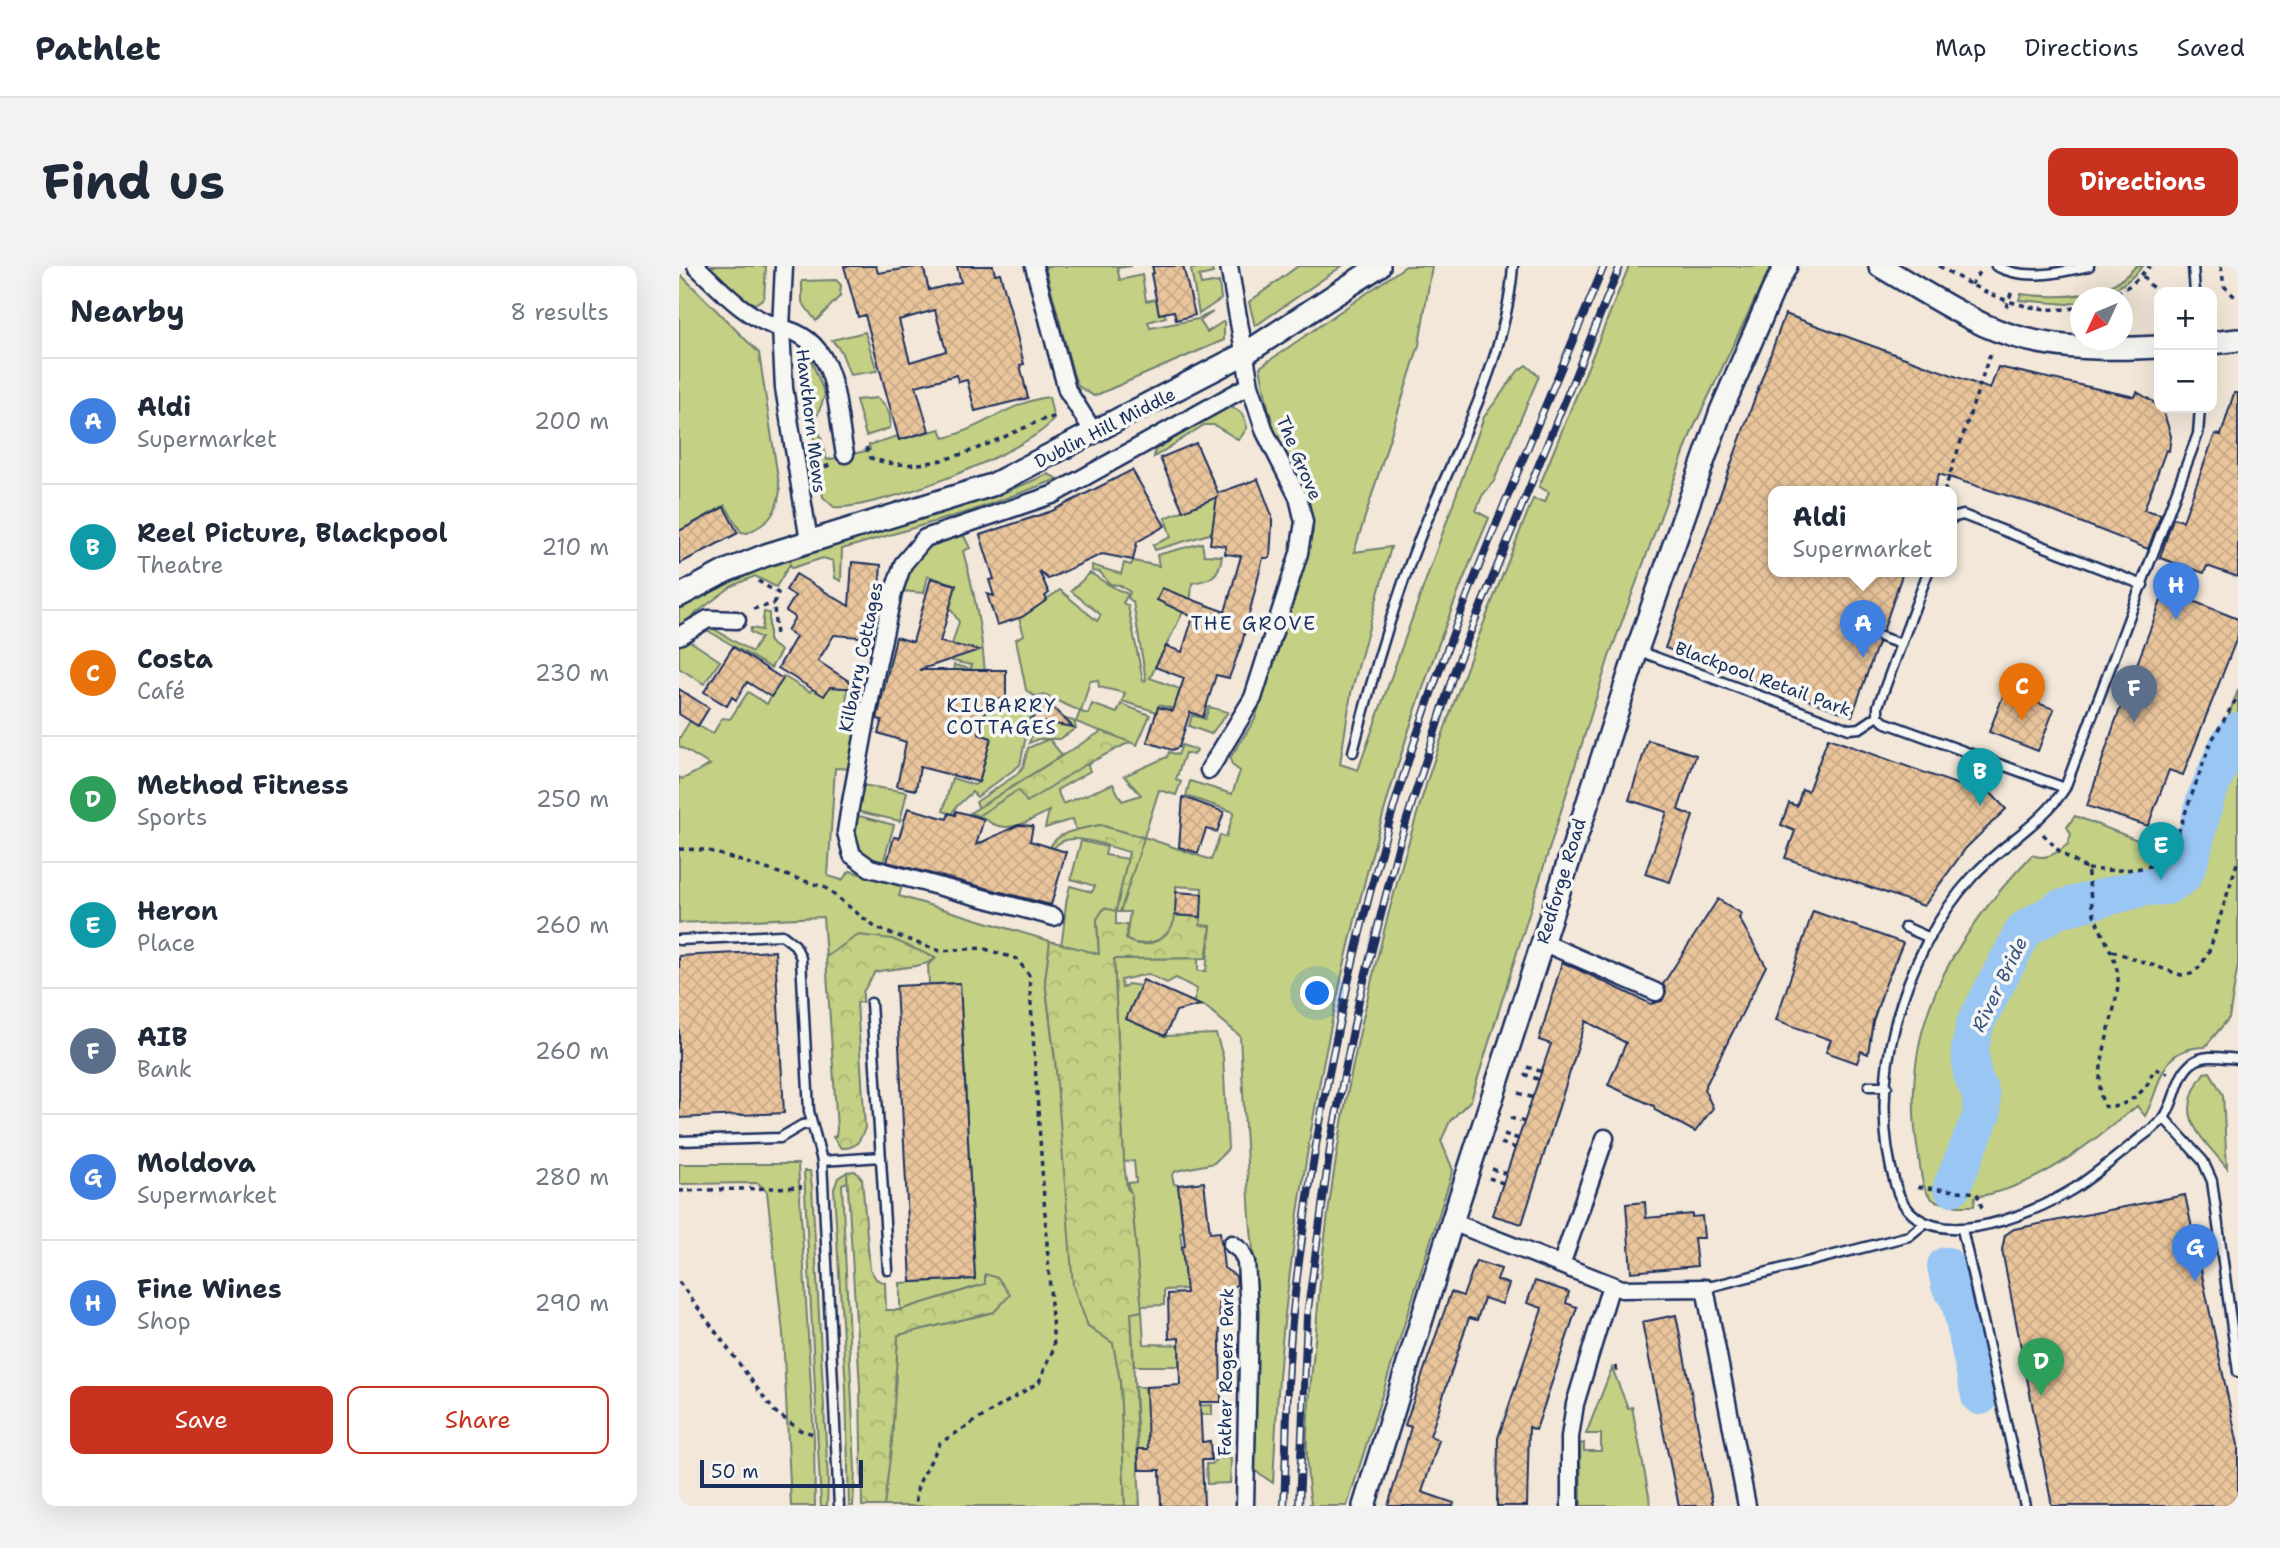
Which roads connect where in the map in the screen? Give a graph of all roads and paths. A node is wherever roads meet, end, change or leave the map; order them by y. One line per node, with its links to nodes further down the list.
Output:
1 (696, 266): 25 (street, Hawthorn Mews)
2 (784, 266): 25 (street)
3 (1034, 266): 34 (street)
4 (1229, 266): 29 (street, The Grove)
5 (1379, 266): 29 (street, Dublin Hill Middle)
6 (1513, 266): 53 (lane)
7 (1786, 266): 50 (street, Redforge Road)
8 (1880, 266): 28 (street)
9 (1939, 266): 17 (path)
10 (1984, 266): 17 (path)
11 (1996, 266): 12 (lane)
12 (2089, 266)
13 (2150, 266): 16 (path)
14 (2193, 266): 19 (lane)
15 (2221, 266): 22 (path)
16 (2142, 276): 18 (path); 20 (path)
17 (1971, 285): 23 (path)
18 (2125, 287)
19 (2195, 287)
20 (2154, 290)
21 (2012, 291): 23 (path)
22 (2238, 300)
23 (2007, 305): 24 (path)
24 (2070, 307)
25 (781, 328): 36 (street); 39 (street, Hawthorn Mews)
26 (2238, 340): 27 (street)
27 (2217, 342)
28 (2154, 347)
29 (1246, 354): 31 (street, The Grove); 34 (street, Dublin Hill Middle)
30 (1990, 354): 37 (path)
31 (1250, 385): 54 (street, The Grove); 60 (street, Kilbarry Cottages)
32 (2200, 413): 42 (lane)
33 (1058, 417): 35 (path)
34 (1095, 434): 39 (street, Dublin Hill Middle)
35 (866, 447)
36 (845, 454)
37 (1946, 486)
38 (1957, 517): 42 (lane)
39 (809, 541): 43 (street, Dublin Hill Middle)
40 (1926, 577): 49 (lane)
41 (746, 584): 44 (path)
42 (2143, 585): 55 (lane)
43 (679, 596)
44 (774, 604): 45 (path); 48 (path)
45 (744, 615): 46 (street)
46 (679, 636)
47 (1881, 637): 49 (lane)
48 (776, 639)
49 (1901, 644): 52 (lane)
50 (1637, 650): 52 (lane, Blackpool Retail Park); 64 (street, Redforge Road)
51 (2238, 696): 59 (path)
52 (1878, 716): 55 (lane)
53 (1353, 751)
54 (1209, 770)
55 (2065, 788): 56 (lane)
56 (2032, 822): 59 (path); 62 (lane)
57 (679, 849): 112 (path)
58 (2238, 860): 65 (path)
59 (2087, 869): 65 (path)
60 (1054, 917)
61 (1905, 927): 62 (lane)
62 (1930, 938): 75 (lane)
63 (679, 940): 81 (lane)
64 (1542, 942): 66 (street); 97 (street, Redforge Road)
65 (2112, 951): 72 (path)
66 (1656, 992)
67 (871, 1003): 88 (lane)
68 (2238, 1059): 72 (lane)
69 (1527, 1067): 70 (path)
70 (1543, 1072)
71 (1524, 1074): 73 (path)
72 (2181, 1078): 79 (lane)
73 (1539, 1080)
74 (1869, 1086): 75 (lane)
75 (1887, 1086): 98 (lane)
76 (1518, 1093): 77 (path)
77 (1534, 1098)
78 (1510, 1118): 80 (path)
79 (2164, 1118): 99 (lane); 109 (lane)
80 (1525, 1122)
81 (811, 1124): 85 (lane); 89 (lane)
82 (1504, 1134): 84 (path)
83 (1605, 1138): 102 (street)
84 (1519, 1139)
85 (679, 1141)
86 (1501, 1143): 87 (path)
87 (1516, 1148)
88 (881, 1157): 89 (lane); 103 (lane)
89 (822, 1161): 111 (lane)
90 (1492, 1170): 91 (path)
91 (1507, 1174)
92 (1489, 1178): 93 (path)
93 (1503, 1183)
94 (802, 1187): 96 (path)
95 (1919, 1187): 99 (path)
96 (679, 1191)
97 (1452, 1222): 102 (street); 114 (street, Redforge Road)
98 (1925, 1223): 100 (lane); 106 (lane)
99 (1987, 1223): 100 (lane)
100 (1962, 1229): 117 (lane)
101 (1232, 1244): 113 (street, Father Rogers Park)
102 (1561, 1265): 105 (street)
103 (888, 1270)
104 (679, 1282): 110 (path)
105 (1611, 1284): 106 (street); 115 (street)
106 (1705, 1288): 116 (street)
107 (1615, 1366): 108 (path)
108 (1617, 1372)
109 (2238, 1372)
110 (817, 1435)
111 (839, 1506)
112 (915, 1506)
113 (1245, 1506)
114 (1364, 1506)
115 (1570, 1506)
116 (1747, 1506)
117 (2025, 1506)

